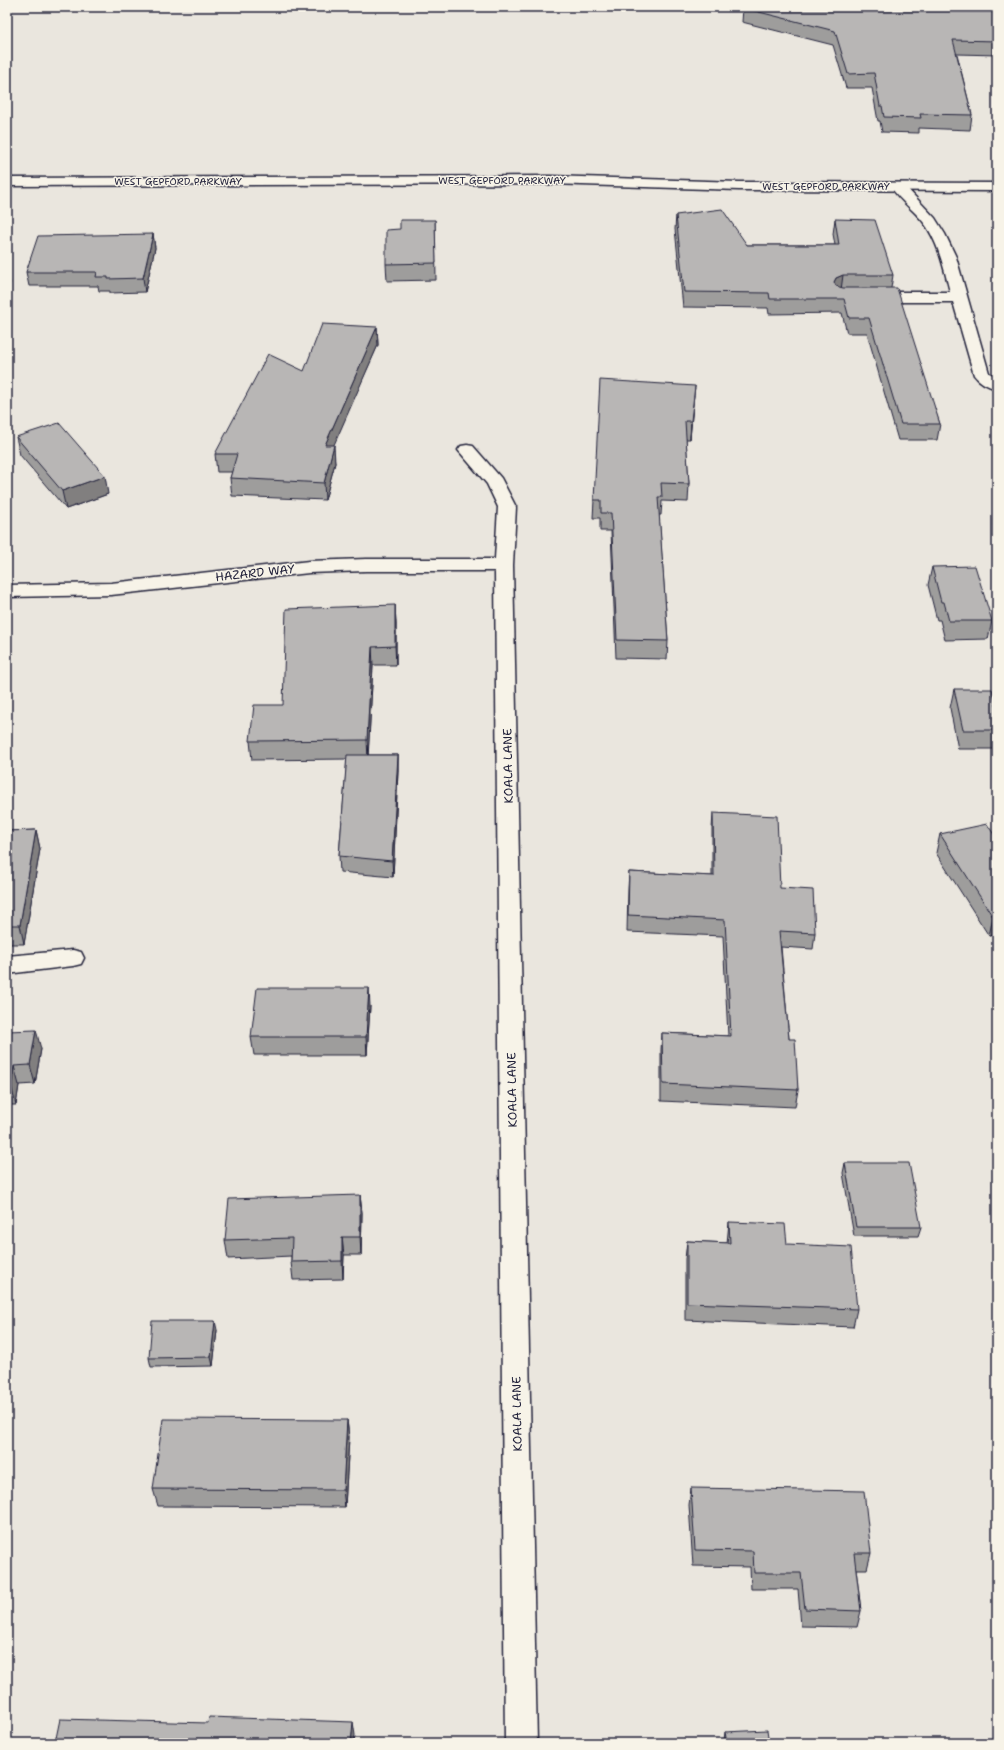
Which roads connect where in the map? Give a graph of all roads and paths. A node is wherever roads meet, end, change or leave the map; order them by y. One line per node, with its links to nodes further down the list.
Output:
1 (7, 182): 2 (street, WEST GEPFORD PARKWAY)
2 (898, 187): 3 (street, WEST GEPFORD PARKWAY); 5 (street)
3 (997, 187)
4 (857, 296): 5 (street)
5 (960, 297): 6 (street)
6 (997, 384)
7 (467, 450): 8 (street, KOALA LANE)
8 (504, 565): 9 (street, HAZARD WAY); 12 (street, KOALA LANE)
9 (7, 591)
10 (73, 958): 11 (street)
11 (7, 965)
12 (521, 1743)

